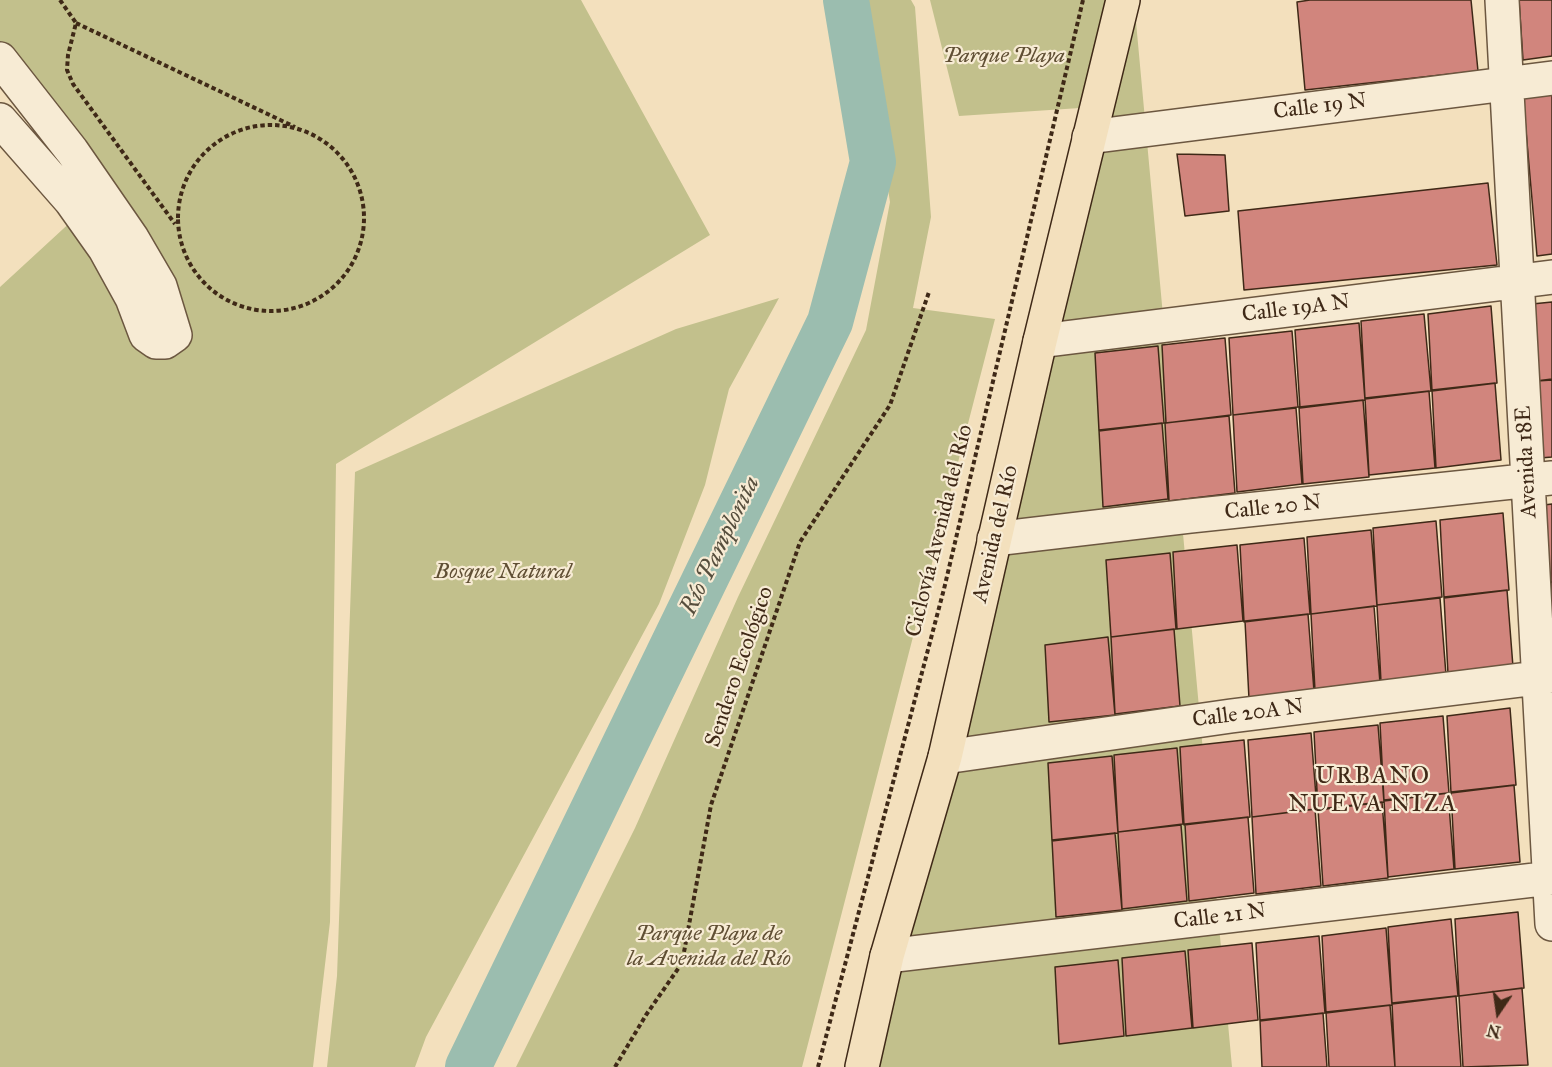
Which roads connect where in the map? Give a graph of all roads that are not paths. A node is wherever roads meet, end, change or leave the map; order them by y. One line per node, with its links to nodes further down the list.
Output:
1 (1123, 0): 8 (main road, Avenida del Río)
2 (1502, 0): 5 (street, Avenida 18E)
3 (0, 59): 6 (street)
4 (1552, 78): 5 (street, Calle 19 N)
5 (1506, 84): 8 (street, Calle 19 N); 10 (street, Avenida 18E)
6 (42, 112): 7 (street); 7 (street)
7 (5, 136)
8 (1089, 137): 11 (main road, Avenida del Río)
9 (1552, 277): 10 (street, Calle 19A N)
10 (1517, 281): 11 (street, Calle 19A N); 12 (street, Avenida 18E)
11 (1040, 341): 13 (main road, Avenida del Río)
12 (1540, 479): 13 (street, Calle 20 N); 14 (street, Avenida 18E)
13 (994, 539): 15 (main road, Avenida del Río)
14 (1545, 677): 15 (street, Calle 20A N); 16 (street, Avenida 18E)
15 (945, 757): 18 (main road, Avenida del Río)
16 (1551, 878): 17 (street, Avenida 18E); 18 (street, Calle 21 N)
17 (1552, 924)
18 (887, 956): 19 (main road, Avenida del Río)
19 (862, 1067)

